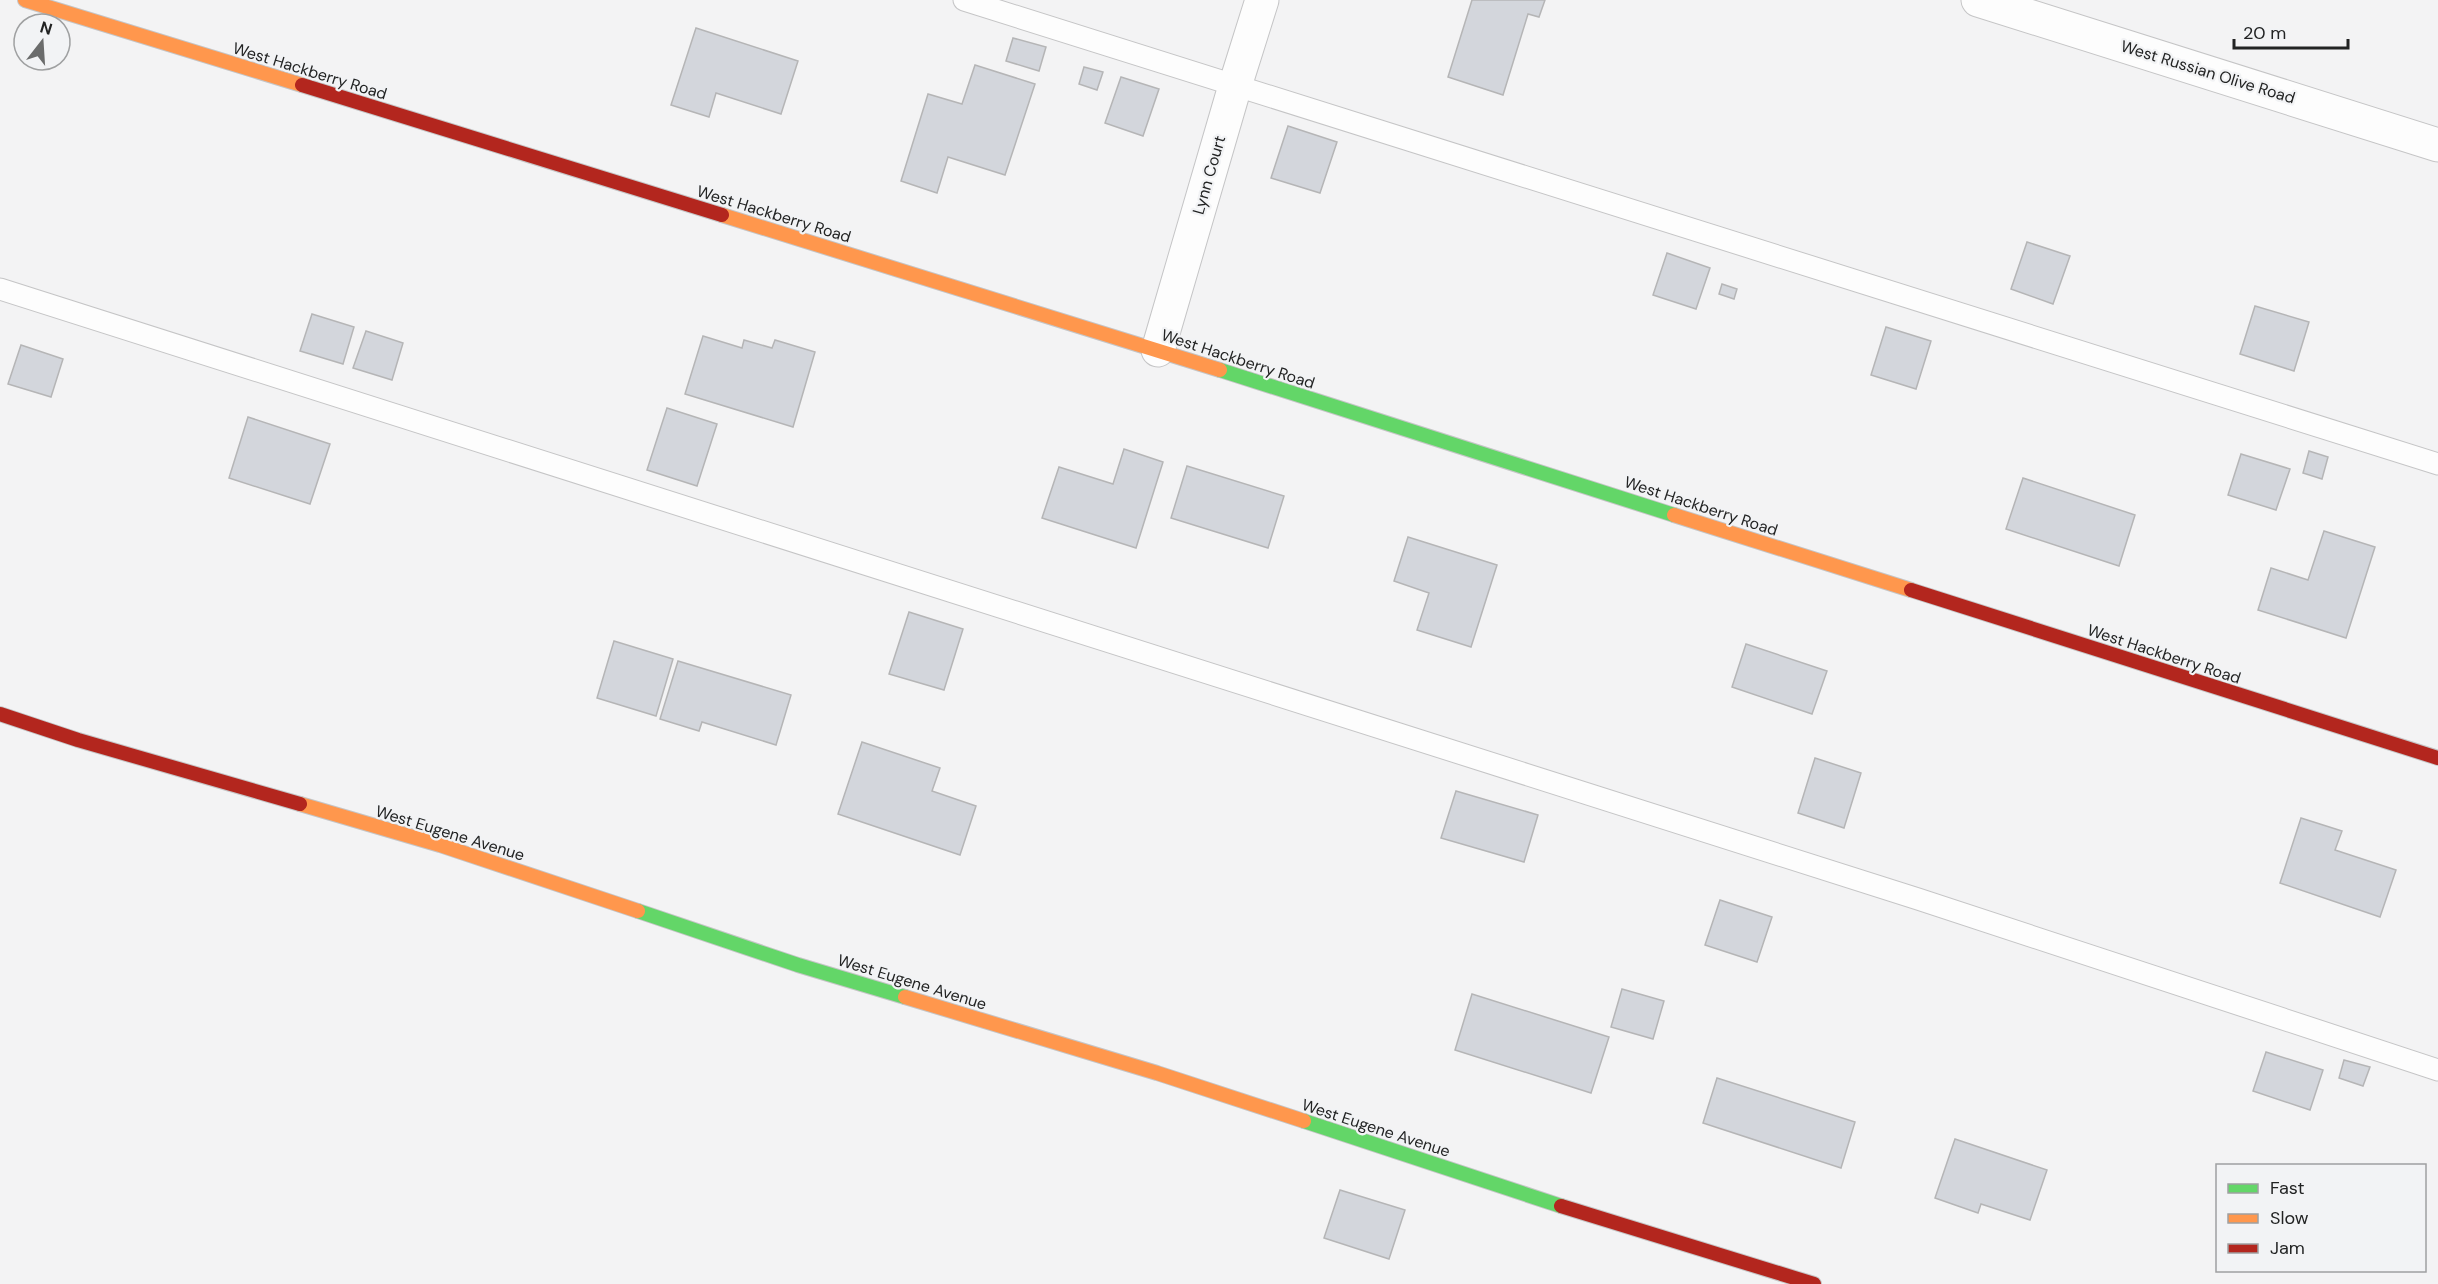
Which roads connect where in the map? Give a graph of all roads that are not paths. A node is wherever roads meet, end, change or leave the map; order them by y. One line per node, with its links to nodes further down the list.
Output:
1 (25, 0): 8 (street, West Hackberry Road)
2 (964, 0): 5 (lane)
3 (1262, 0): 5 (street, Lynn Court)
4 (1978, 0): 6 (street, West Russian Olive Road)
5 (1235, 86): 8 (street, Lynn Court); 9 (lane)
6 (2438, 145)
7 (0, 289): 12 (lane)
8 (1158, 350): 11 (street, West Hackberry Road)
9 (2438, 464)
10 (0, 714): 13 (street, West Eugene Avenue)
11 (2438, 758)
12 (2438, 1070)
13 (1814, 1284)

